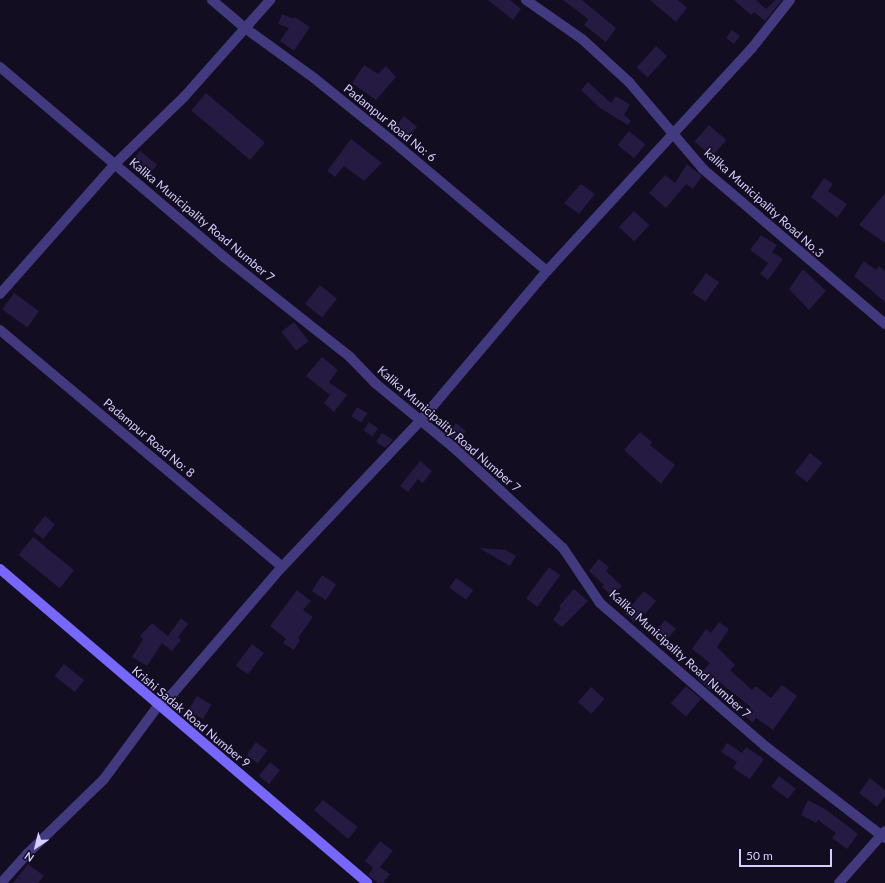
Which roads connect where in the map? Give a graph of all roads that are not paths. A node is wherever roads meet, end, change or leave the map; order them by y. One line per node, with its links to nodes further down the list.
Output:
1 (212, 0): 5 (street, Padampur Road No: 6)
2 (270, 0): 5 (street)
3 (526, 0): 7 (street, kalika Municipality Road No.3)
4 (790, 0): 7 (street)
5 (245, 28): 8 (street); 9 (street, Padampur Road No: 6)
6 (0, 67): 8 (street, Kalika Municipality Road Number 7)
7 (674, 135): 9 (street); 11 (street, kalika Municipality Road No.3)
8 (115, 164): 10 (street); 13 (street, Kalika Municipality Road Number 7)
9 (547, 272): 13 (street)
10 (0, 294)
11 (885, 324)
12 (0, 330): 14 (street, Padampur Road No: 8)
13 (421, 420): 14 (street); 17 (street, Kalika Municipality Road Number 7)
14 (282, 567): 16 (street)
15 (0, 569): 16 (street, Krishi Sadak Road Number 9)
16 (158, 706): 18 (street); 19 (street, Krishi Sadak Road Number 9)
17 (884, 835): 20 (street)
18 (1, 883)
19 (367, 883)
20 (839, 883)

